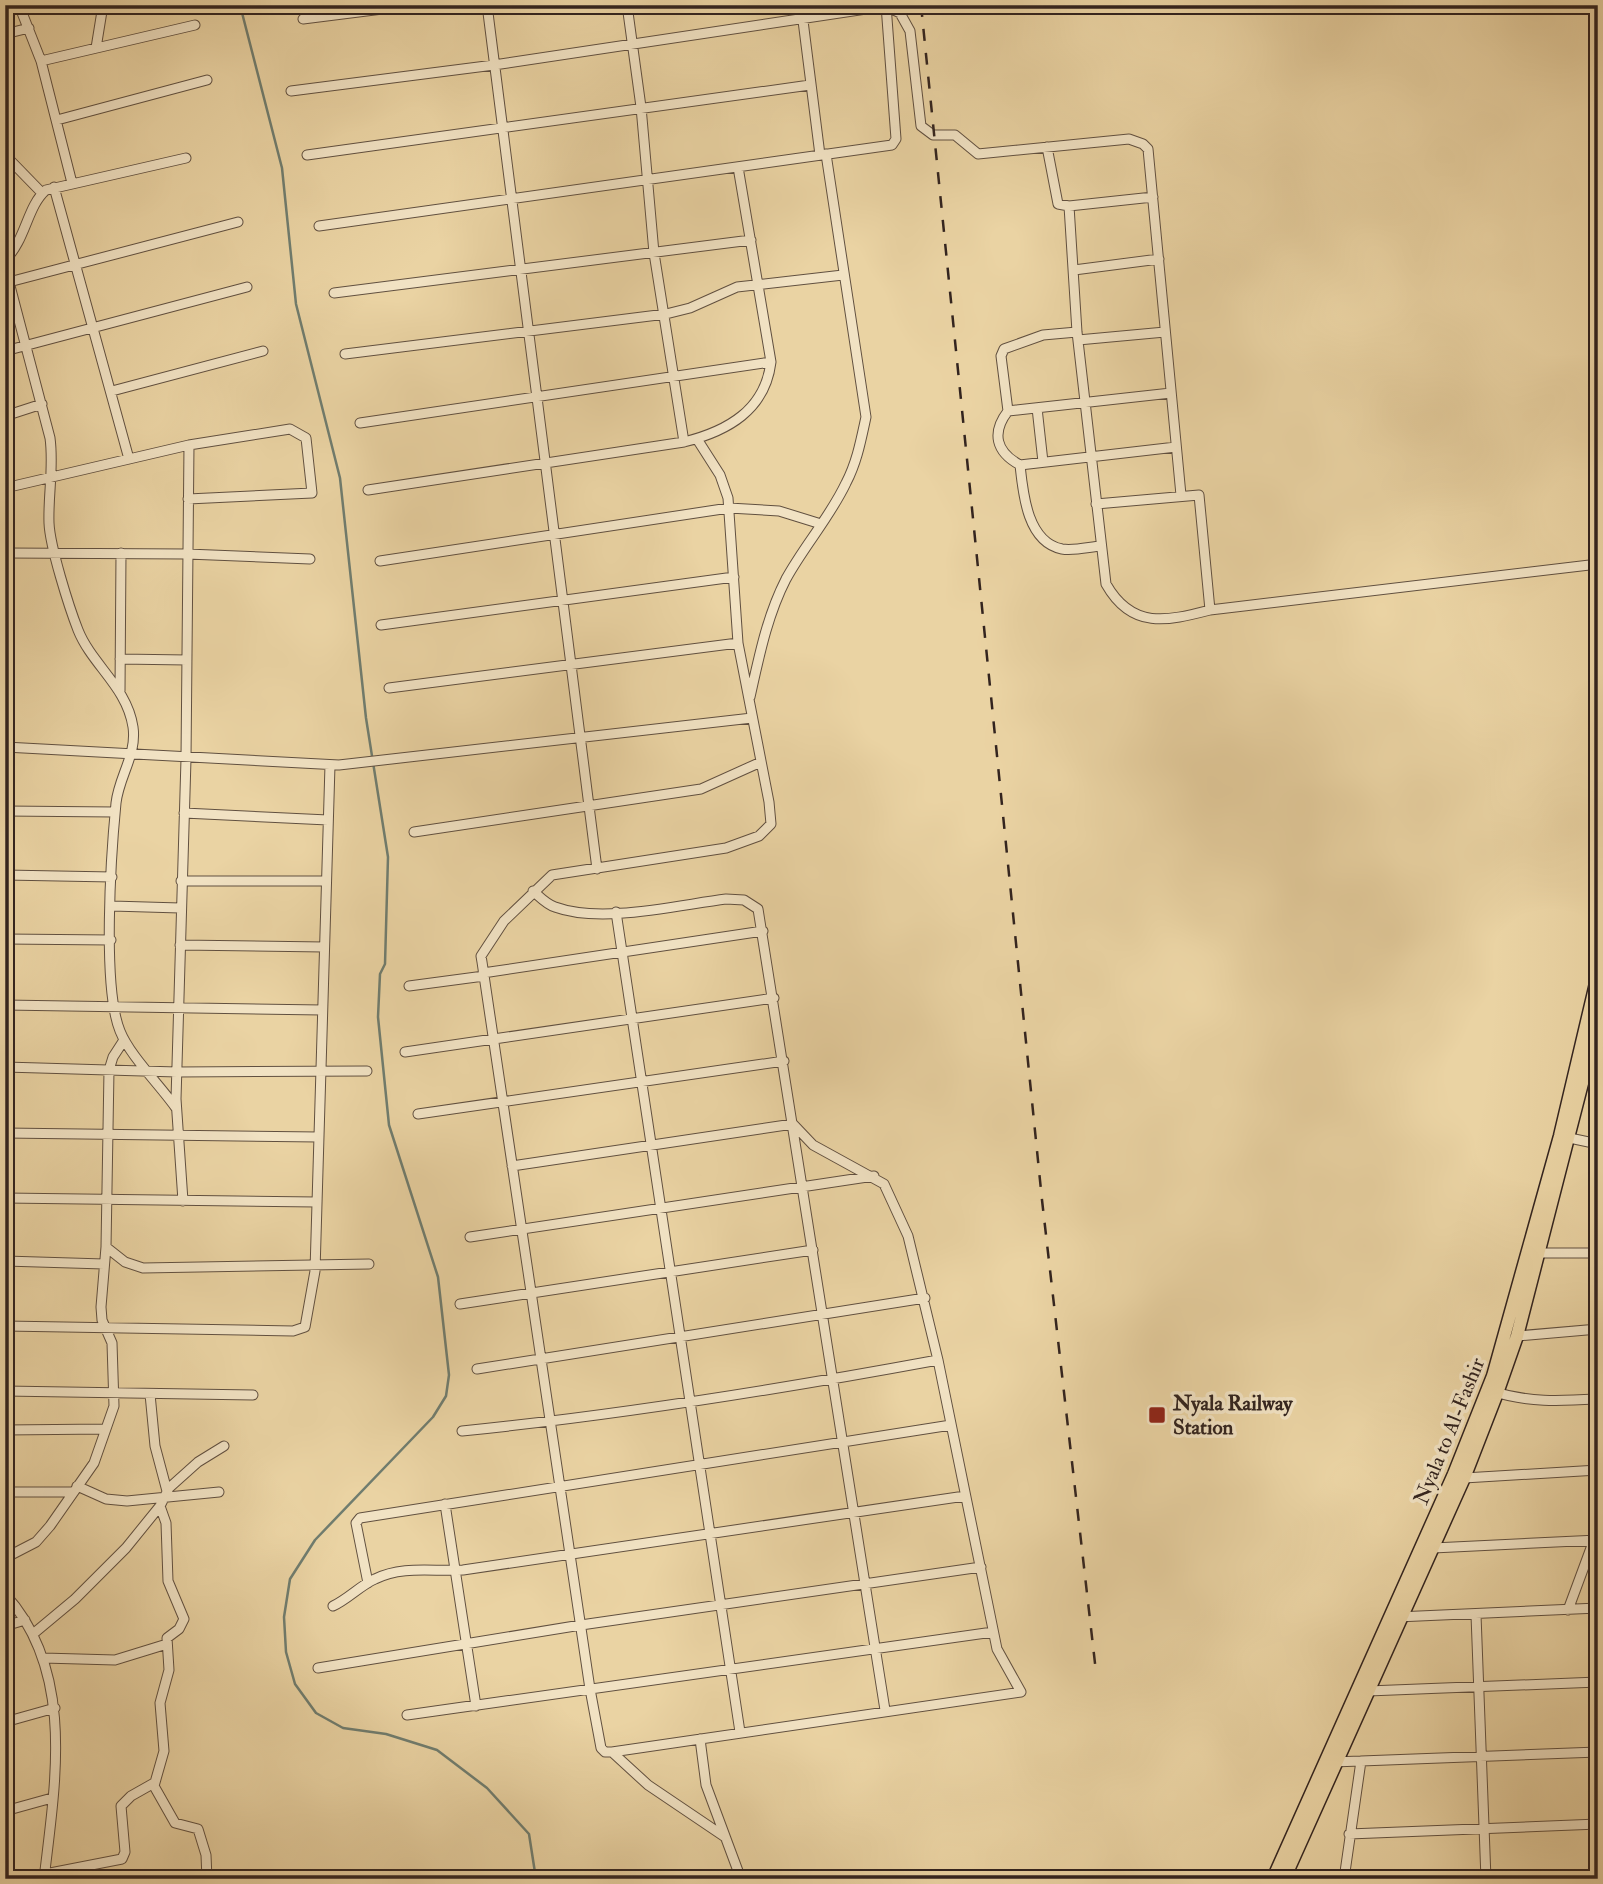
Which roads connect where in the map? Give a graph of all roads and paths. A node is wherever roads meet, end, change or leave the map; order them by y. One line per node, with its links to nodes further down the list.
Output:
1 (19, 5): 11 (street)
2 (103, 5): 14 (street)
3 (414, 5): 8 (street)
4 (487, 5): 16 (street)
5 (627, 5): 13 (street)
6 (801, 5): 9 (street)
7 (886, 6): 9 (street); 23 (street); 26 (street)
8 (303, 19)
9 (803, 21): 13 (street); 18 (street)
10 (195, 25): 14 (street)
11 (29, 28): 12 (street); 15 (street)
12 (5, 34)
13 (633, 44): 16 (street); 20 (street)
14 (96, 48): 15 (street)
15 (41, 61): 21 (street)
16 (495, 65): 19 (street); 22 (street)
17 (207, 80): 21 (street)
18 (810, 85): 20 (street); 26 (street)
19 (291, 91)
20 (641, 107): 22 (street); 29 (street)
21 (57, 120): 30 (street)
22 (503, 128): 25 (street); 34 (street)
23 (1047, 147): 33 (street); 35 (street)
24 (5, 155): 32 (street)
25 (307, 155)
26 (823, 155): 28 (street); 46 (street)
27 (186, 158): 30 (street)
28 (738, 167): 29 (street); 38 (street)
29 (649, 179): 34 (street); 39 (street)
30 (72, 183): 31 (street)
31 (54, 187): 32 (street); 42 (street)
32 (42, 193): 41 (street)
33 (1153, 197): 35 (street); 40 (street)
34 (512, 198): 37 (street); 44 (street)
35 (1069, 206): 45 (street)
36 (238, 222): 42 (street)
37 (319, 226)
38 (751, 240): 39 (street); 48 (street)
39 (654, 253): 44 (street); 51 (street)
40 (1159, 259): 45 (street); 54 (street)
41 (5, 260)
42 (75, 265): 47 (street); 52 (street)
43 (5, 267): 47 (street)
44 (520, 267): 50 (street); 53 (street)
45 (1074, 270): 55 (street)
46 (843, 275): 48 (street); 87 (street)
47 (9, 282): 56 (street)
48 (759, 283): 51 (street); 60 (street)
49 (247, 287): 52 (street)
50 (334, 293)
51 (666, 314): 53 (street); 61 (street)
52 (92, 326): 56 (street); 62 (street)
53 (528, 331): 59 (street); 64 (street)
54 (1165, 332): 55 (street); 63 (street)
55 (1078, 336): 65 (street); 68 (street)
56 (26, 345): 57 (street); 66 (street)
57 (5, 351)
58 (263, 351): 62 (street)
59 (345, 354)
60 (771, 362): 61 (street); 71 (street)
61 (676, 377): 64 (street); 72 (street)
62 (112, 391): 76 (street)
63 (1171, 393): 65 (street); 74 (street)
64 (537, 397): 70 (street); 78 (street)
65 (1085, 403): 67 (street); 75 (street)
66 (42, 404): 69 (street); 80 (street)
67 (1037, 408): 68 (street); 77 (street)
68 (1008, 411): 79 (street)
69 (5, 416)
70 (360, 423)
71 (697, 439): 72 (street); 86 (street)
72 (684, 442): 78 (street)
73 (189, 445): 76 (street); 84 (street); 84 (street)
74 (1176, 447): 75 (street); 83 (street)
75 (1091, 456): 77 (street); 85 (street)
76 (129, 459): 80 (street)
77 (1043, 462): 79 (street)
78 (545, 465): 82 (street); 88 (street)
79 (1020, 465): 89 (street)
80 (53, 477): 81 (street); 90 (street)
81 (5, 488)
82 (368, 490)
83 (1181, 495): 85 (street); 99 (street)
84 (188, 499): 93 (street)
85 (1096, 504): 89 (street)
86 (729, 508): 87 (street); 88 (street); 97 (street)
87 (821, 524): 107 (street)
88 (555, 536): 95 (street); 98 (street)
89 (1101, 546): 99 (street)
90 (55, 552): 91 (street); 92 (street); 106 (street)
91 (5, 553)
92 (121, 553): 93 (street); 102 (street)
93 (187, 554): 94 (street); 103 (street)
94 (310, 559)
95 (380, 561)
96 (1598, 564): 99 (street)
97 (734, 577): 98 (street); 101 (street)
98 (563, 600): 100 (street); 104 (street)
99 (1210, 610)
100 (381, 625)
101 (738, 643): 104 (street); 107 (street)
102 (120, 659): 103 (street); 106 (street)
103 (187, 660): 112 (street)
104 (571, 665): 105 (street); 109 (street)
105 (389, 688)
106 (120, 692): 111 (street)
107 (749, 702): 108 (street)
108 (751, 718): 109 (street); 113 (street)
109 (580, 737): 114 (street); 115 (street)
110 (5, 747): 111 (street)
111 (133, 752): 112 (street); 117 (street)
112 (186, 759): 114 (street); 118 (street)
113 (761, 761): 115 (street); 121 (street)
114 (330, 765): 119 (street)
115 (589, 806): 120 (street); 121 (street)
116 (5, 811): 117 (street)
117 (115, 813): 123 (street)
118 (184, 813): 119 (street); 124 (street)
119 (327, 820): 125 (street)
120 (414, 832)
121 (597, 869): 126 (street)
122 (5, 875): 123 (street)
123 (112, 877): 127 (street)
124 (181, 881): 125 (street); 128 (street)
125 (326, 881): 134 (street)
126 (533, 891): 129 (street); 136 (street)
127 (111, 906): 128 (street); 132 (street)
128 (180, 908): 133 (street)
129 (615, 912): 130 (street); 135 (street)
130 (763, 931): 135 (street); 139 (street)
131 (5, 939): 132 (street)
132 (111, 940): 142 (street)
133 (180, 945): 134 (street); 141 (street)
134 (324, 947): 143 (street)
135 (622, 952): 136 (street); 144 (street)
136 (484, 975): 138 (street); 146 (street)
137 (1598, 975): 148 (highway, Nyala to Al-Fashir)
138 (410, 986)
139 (774, 998): 144 (street); 150 (street)
140 (5, 1005): 142 (street)
141 (178, 1007): 142 (street); 143 (street); 156 (street)
142 (114, 1008): 147 (street)
143 (322, 1010): 154 (street)
144 (633, 1018): 146 (street); 157 (street)
145 (1598, 1021): 148 (highway, Nyala to Al-Fashir)
146 (493, 1038): 149 (street); 158 (street)
147 (124, 1040): 152 (street); 153 (street)
148 (1591, 1041): 163 (highway, Nyala to Al-Fashir)
149 (405, 1052)
150 (783, 1061): 157 (street); 161 (street)
151 (5, 1067): 152 (street)
152 (109, 1070): 153 (street); 164 (street)
153 (149, 1071): 156 (street); 159 (street)
154 (320, 1071): 155 (street); 156 (street); 166 (street)
155 (367, 1071)
156 (177, 1072): 159 (street)
157 (643, 1082): 158 (street); 168 (street)
158 (503, 1102): 160 (street); 169 (street)
159 (176, 1108): 165 (street)
160 (418, 1115)
161 (793, 1124): 168 (street); 170 (street); 171 (street)
162 (5, 1133): 164 (street)
163 (1564, 1136): 167 (street); 181 (highway, Nyala to Al-Fashir); 202 (highway, Nyala to Al-Fashir)
164 (108, 1137): 165 (street); 173 (street)
165 (176, 1137): 166 (street); 174 (street)
166 (318, 1137): 175 (street)
167 (1598, 1144)
168 (653, 1145): 169 (street); 176 (street)
169 (512, 1166): 177 (street)
170 (874, 1176): 171 (street); 189 (street)
171 (803, 1186): 176 (street); 180 (street)
172 (5, 1198): 173 (street)
173 (108, 1200): 174 (street); 179 (street)
174 (183, 1201): 175 (street)
175 (316, 1202): 185 (street)
176 (662, 1208): 177 (street); 187 (street)
177 (522, 1229): 178 (street); 188 (street)
178 (470, 1237)
179 (106, 1247): 184 (street); 185 (street)
180 (813, 1251): 187 (street); 191 (street)
181 (1539, 1253): 182 (street); 195 (highway, Nyala to Al-Fashir)
182 (1598, 1253)
183 (5, 1261): 184 (street)
184 (104, 1264): 193 (street)
185 (315, 1264): 186 (street); 193 (street)
186 (369, 1264)
187 (671, 1273): 188 (street); 196 (street)
188 (531, 1294): 190 (street); 197 (street)
189 (925, 1298): 191 (street); 198 (street)
190 (460, 1304)
191 (823, 1314): 196 (street); 200 (street)
192 (5, 1326): 193 (street)
193 (105, 1326): 203 (street)
194 (1598, 1329): 195 (street)
195 (1517, 1336): 202 (highway, Nyala to Al-Fashir)
196 (681, 1337): 197 (street); 207 (street)
197 (541, 1359): 199 (street); 208 (street)
198 (938, 1360): 200 (street); 209 (street)
199 (477, 1369)
200 (833, 1379): 207 (street); 213 (street)
201 (5, 1391): 203 (street)
202 (1492, 1391): 206 (street); 217 (highway, Nyala to Al-Fashir); 243 (highway, Nyala to Al-Fashir)
203 (115, 1393): 204 (street); 210 (street)
204 (150, 1394): 205 (street); 222 (street)
205 (253, 1395)
206 (1598, 1399)
207 (691, 1400): 208 (street); 215 (street)
208 (551, 1422): 212 (street); 218 (street)
209 (951, 1425): 213 (street); 223 (street)
210 (105, 1429): 211 (street); 219 (street)
211 (5, 1430)
212 (462, 1431)
213 (843, 1441): 215 (street); 226 (street)
214 (223, 1446): 222 (street)
215 (700, 1464): 218 (street); 228 (street)
216 (1598, 1470): 217 (street)
217 (1464, 1478): 230 (highway, Nyala to Al-Fashir)
218 (560, 1486): 224 (street); 231 (street)
219 (75, 1489): 220 (street); 222 (street); 232 (street)
220 (5, 1492)
221 (219, 1492): 222 (street)
222 (166, 1494): 225 (street)
223 (965, 1496): 226 (street); 233 (street)
224 (445, 1504): 234 (street); 235 (street)
225 (160, 1506): 248 (street); 250 (street)
226 (854, 1513): 228 (street); 236 (street)
227 (1598, 1529): 229 (street)
228 (710, 1535): 231 (street); 238 (street)
229 (1596, 1540): 230 (street); 241 (street)
230 (1433, 1548): 243 (highway, Nyala to Al-Fashir)
231 (570, 1555): 234 (street); 245 (street)
232 (5, 1558)
233 (981, 1567): 236 (street); 247 (street)
234 (455, 1570): 235 (street); 249 (street)
235 (368, 1583): 239 (street)
236 (865, 1583): 238 (street); 251 (street)
237 (5, 1594): 244 (street)
238 (721, 1604): 245 (street); 254 (street)
239 (333, 1606)
240 (1598, 1608): 241 (street)
241 (1568, 1610): 242 (street)
242 (1476, 1615): 243 (street); 256 (street)
243 (1397, 1617): 258 (highway, Nyala to Al-Fashir); 260 (highway, Nyala to Al-Fashir)
244 (25, 1620): 246 (street); 248 (street)
245 (581, 1625): 249 (street); 257 (street)
246 (5, 1626)
247 (993, 1632): 251 (street); 262 (street)
248 (33, 1634): 252 (street)
249 (466, 1643): 253 (street); 259 (street)
250 (167, 1644): 252 (street); 272 (street)
251 (875, 1647): 254 (street); 262 (street)
252 (43, 1658): 261 (street)
253 (318, 1668)
254 (730, 1669): 257 (street); 265 (street)
255 (1598, 1682): 256 (street)
256 (1479, 1688): 258 (street); 269 (street)
257 (590, 1689): 259 (street); 267 (street)
258 (1368, 1691): 260 (highway, Nyala to Al-Fashir)
259 (476, 1706): 263 (street)
260 (1356, 1706): 271 (highway, Nyala to Al-Fashir)
261 (55, 1708): 264 (street); 273 (street)
262 (885, 1710): 265 (street)
263 (407, 1715)
264 (5, 1722)
265 (740, 1732): 266 (street)
266 (700, 1739): 267 (street); 278 (street)
267 (612, 1752): 278 (street)
268 (1598, 1752): 269 (street)
269 (1480, 1756): 270 (street); 276 (street)
270 (1361, 1761): 271 (street); 277 (street)
271 (1331, 1762): 282 (highway, Nyala to Al-Fashir); 283 (highway, Nyala to Al-Fashir)
272 (154, 1783): 279 (street); 280 (street)
273 (52, 1798): 274 (street); 279 (street)
274 (5, 1811)
275 (1598, 1824): 276 (street)
276 (1484, 1830): 277 (street); 285 (street)
277 (1349, 1835): 284 (street)
278 (727, 1838): 281 (street)
279 (45, 1877)
280 (207, 1879)
281 (741, 1879)
282 (1273, 1879)
283 (1284, 1879)
284 (1344, 1879)
285 (1486, 1879)

